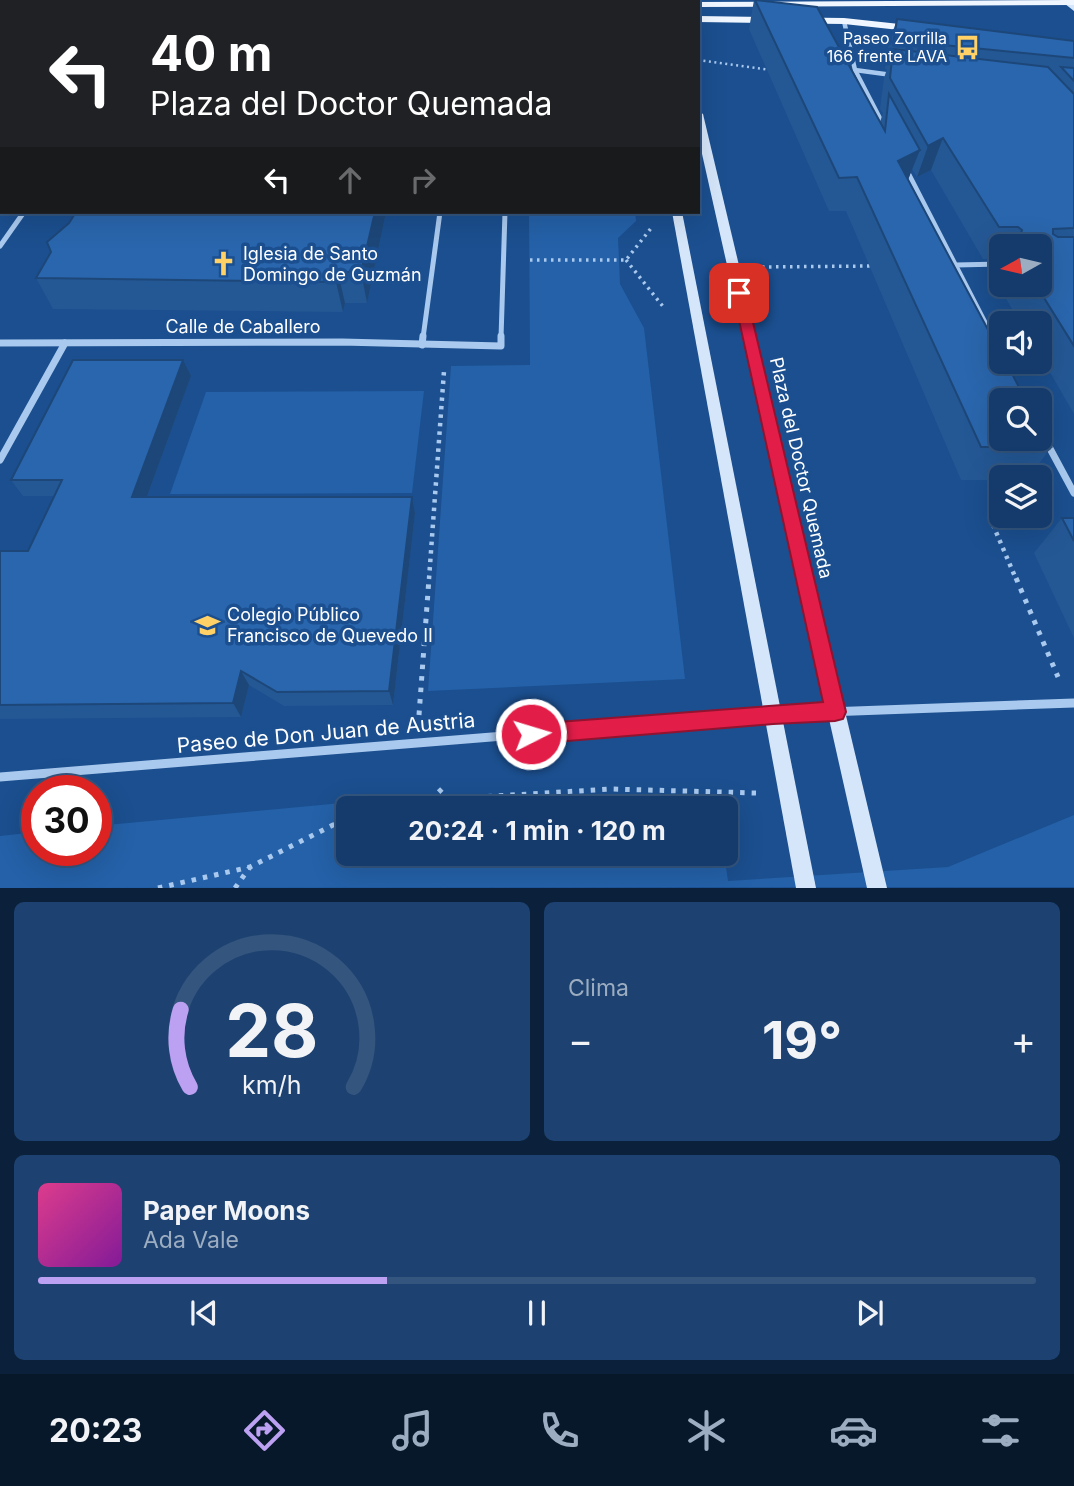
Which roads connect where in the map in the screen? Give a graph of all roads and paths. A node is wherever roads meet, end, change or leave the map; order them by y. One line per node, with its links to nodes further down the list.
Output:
1 (700, 4): 2 (main road)
2 (1070, 4)
3 (700, 19): 4 (main road)
4 (844, 21): 5 (main road); 8 (street)
5 (928, 29)
6 (700, 60): 7 (path)
7 (781, 70)
8 (855, 70): 9 (street); 11 (street)
9 (894, 75)
10 (700, 123): 23 (main road, Plaza del Doctor Quemada)
11 (887, 131)
12 (906, 167): 21 (street)
13 (22, 214): 18 (street)
14 (440, 214): 27 (street)
15 (505, 214): 19 (street)
16 (677, 214): 35 (main road)
17 (657, 220): 19 (path)
18 (0, 246)
19 (505, 260): 28 (street)
20 (989, 264): 21 (street)
21 (956, 265): 24 (street)
22 (873, 266): 23 (path)
23 (734, 268): 34 (main road, Plaza del Doctor Quemada)
24 (989, 330)
25 (0, 343): 26 (street, Calle de Caballero)
26 (65, 343): 27 (street, Calle de Caballero); 30 (street)
27 (422, 345): 28 (street)
28 (446, 345): 36 (path)
29 (1051, 451): 31 (street)
30 (0, 460)
31 (1074, 493)
32 (995, 528): 33 (path)
33 (1072, 703): 34 (street, Paseo de Don Juan de Austria)
34 (835, 712): 35 (street, Paseo de Don Juan de Austria); 47 (main road, Plaza del Doctor Quemada)
35 (773, 714): 36 (street, Paseo de Don Juan de Austria); 46 (main road)
36 (416, 744): 37 (street, Paseo de Don Juan de Austria)
37 (0, 778)
38 (446, 785): 40 (path)
39 (736, 793): 41 (path)
40 (434, 796)
41 (496, 796)
42 (336, 825): 43 (path)
43 (250, 867): 44 (path); 45 (path)
44 (158, 887)
45 (235, 887)
46 (806, 887)
47 (877, 887)

